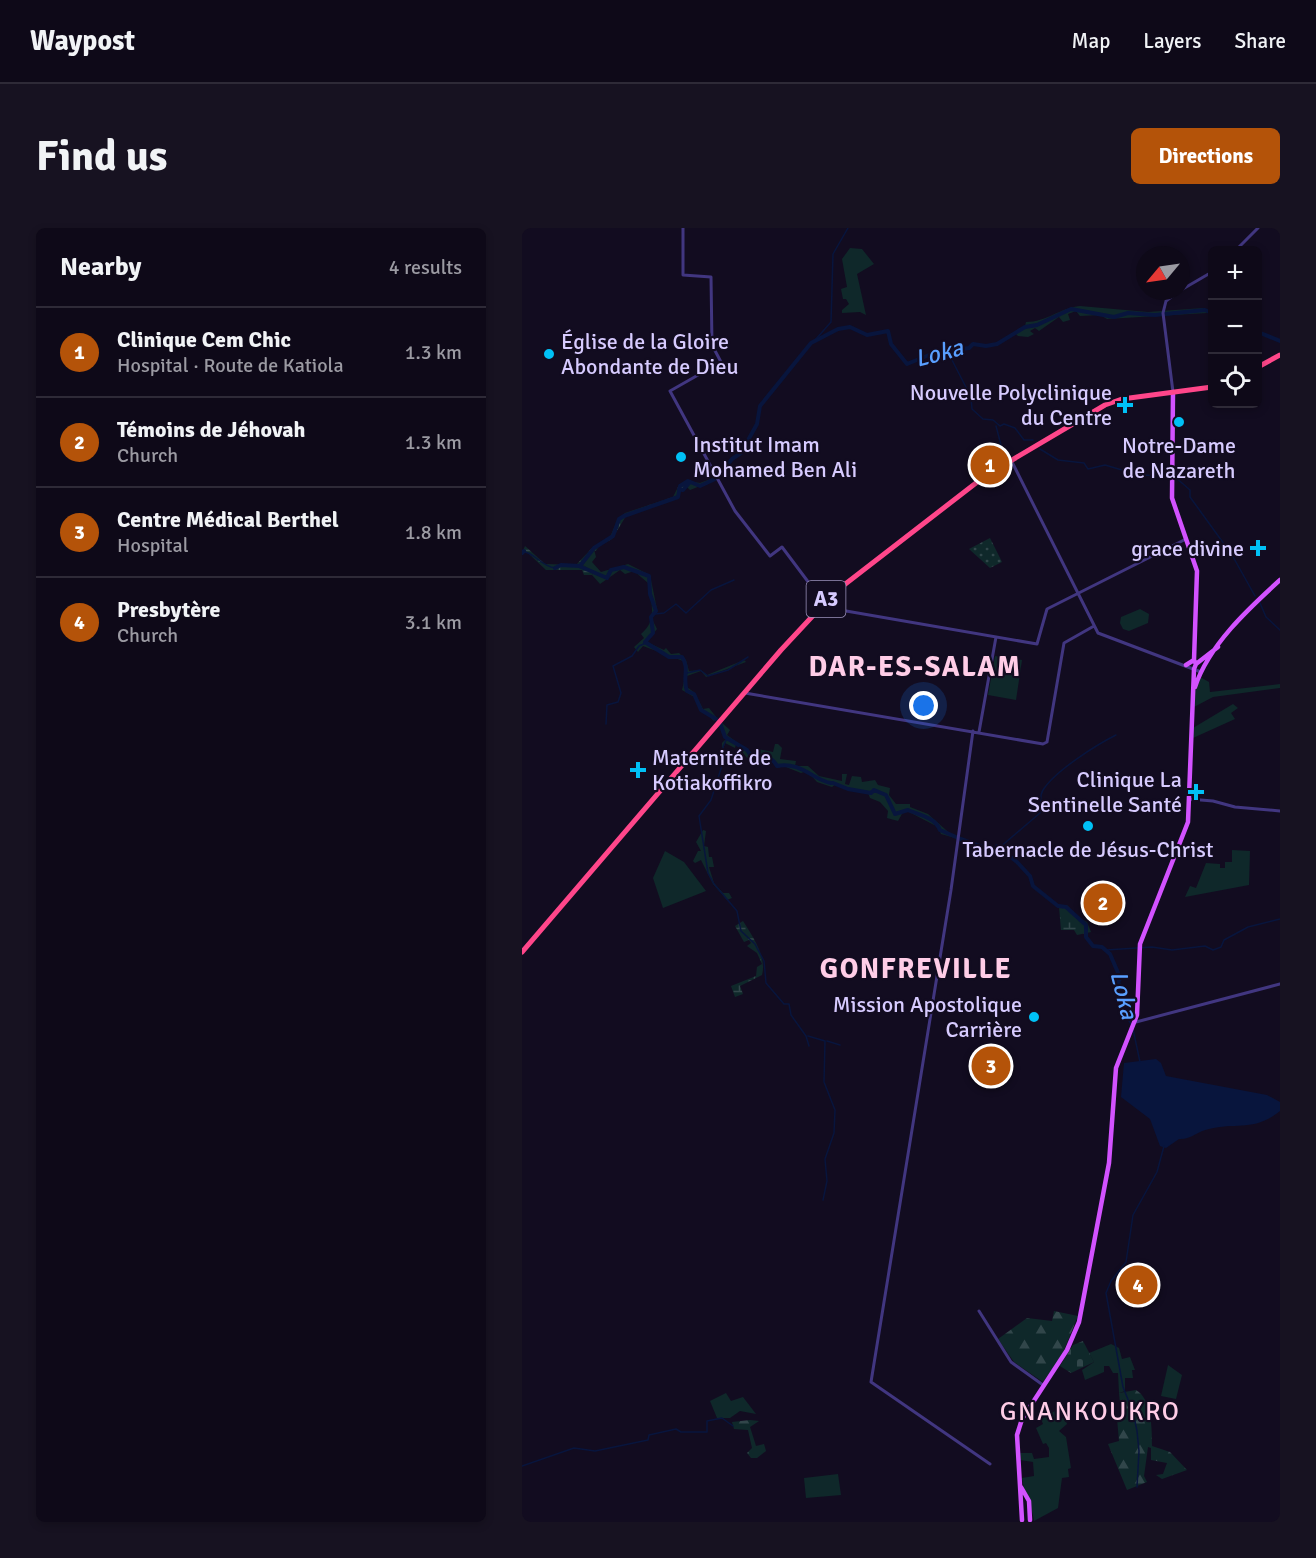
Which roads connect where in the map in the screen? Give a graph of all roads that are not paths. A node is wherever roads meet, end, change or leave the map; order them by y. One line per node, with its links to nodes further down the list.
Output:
1 (683, 228): 15 (street)
2 (1258, 228): 3 (street)
3 (1240, 246)
4 (1208, 274): 5 (street)
5 (1190, 285)
6 (1167, 300): 10 (street)
7 (1280, 354): 8 (highway)
8 (1262, 363)
9 (1208, 387): 10 (highway, A3)
10 (1173, 391): 11 (highway, A3); 12 (main road)
11 (1011, 459): 14 (street); 15 (highway, A3)
12 (1186, 539): 14 (street); 19 (main road)
13 (1280, 580): 18 (main road)
14 (1077, 593): 16 (street); 17 (street)
15 (823, 604): 17 (street); 24 (highway, A3); 29 (highway, A3)
16 (1094, 626): 20 (street); 26 (street)
17 (996, 637): 26 (street)
18 (1218, 647): 19 (main road); 22 (main road)
19 (1195, 662): 20 (main road); 21 (main road); 22 (street)
20 (1186, 665): 21 (street)
21 (1194, 670): 22 (street); 23 (main road)
22 (1202, 671): 23 (main road)
23 (1193, 692): 27 (main road)
24 (744, 693): 25 (street); 29 (highway, A3)
25 (974, 732): 26 (street); 35 (street)
26 (979, 732)
27 (1189, 799): 28 (street); 32 (main road)
28 (1280, 811)
29 (531, 940): 30 (highway, A3)
30 (522, 952)
31 (1280, 984): 32 (street)
32 (1136, 1022): 34 (main road)
33 (980, 1311): 34 (street)
34 (1044, 1385): 36 (main road)
35 (990, 1464)
36 (1019, 1484): 37 (main road); 38 (main road)
37 (1022, 1521): 38 (main road)
38 (1030, 1521)

